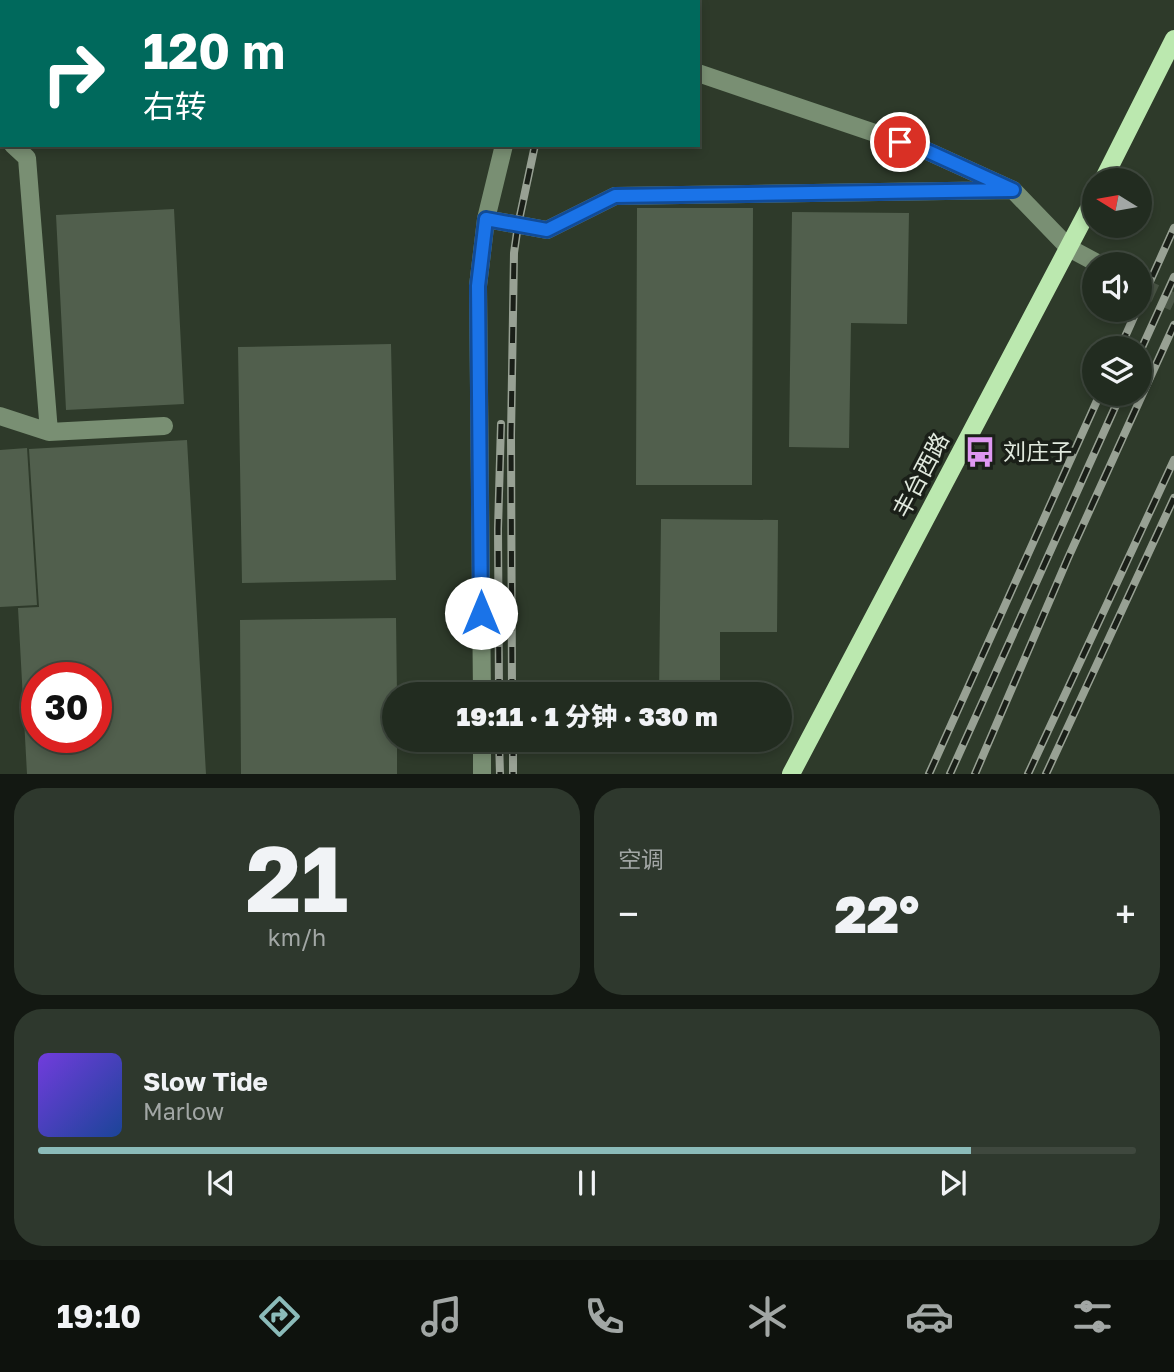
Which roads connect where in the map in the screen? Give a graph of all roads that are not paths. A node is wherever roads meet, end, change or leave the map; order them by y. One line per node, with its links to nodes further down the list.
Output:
1 (1174, 39): 5 (main road)
2 (700, 74): 6 (street)
3 (15, 147): 13 (street)
4 (504, 147): 7 (street)
5 (1109, 168)
6 (1013, 190): 7 (street); 9 (street)
7 (486, 219): 14 (street)
8 (1082, 223): 9 (main road, 丰台西路)
9 (1069, 248): 10 (street); 17 (main road, 丰台西路)
10 (1082, 255)
11 (0, 416): 13 (street)
12 (164, 426): 13 (street)
13 (49, 432)
14 (482, 682)
15 (482, 752): 16 (street)
16 (482, 774)
17 (791, 774)

